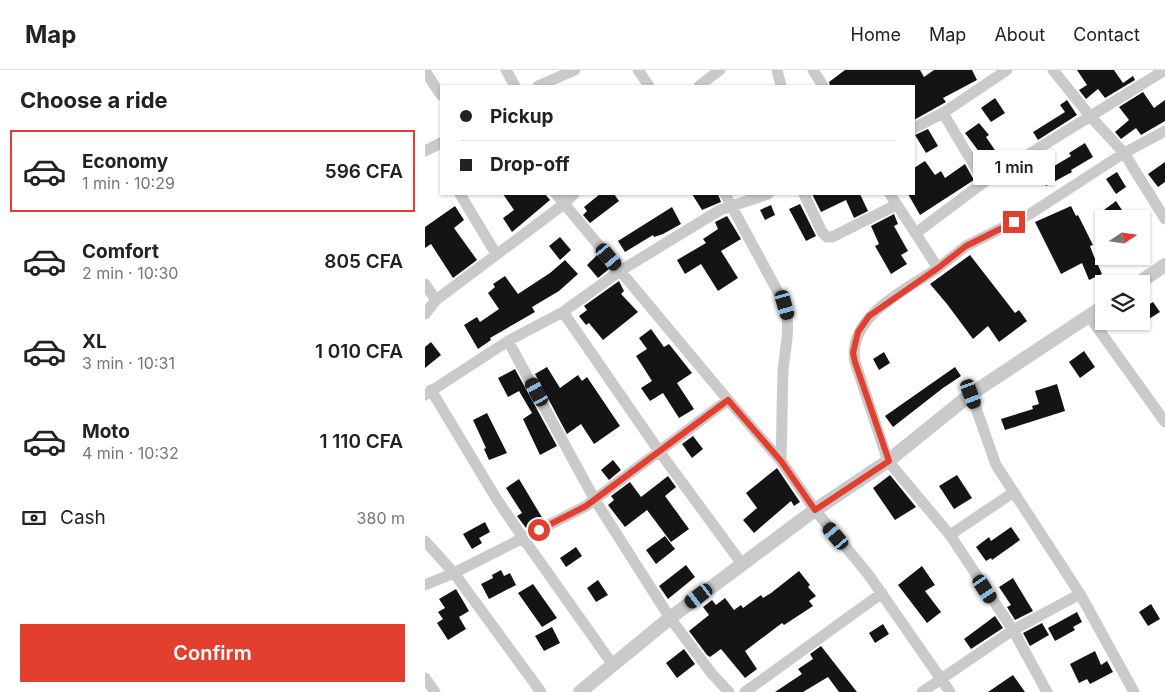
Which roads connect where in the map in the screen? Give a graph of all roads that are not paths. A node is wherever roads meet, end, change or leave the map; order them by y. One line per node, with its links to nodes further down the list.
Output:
1 (506, 70): 11 (street)
2 (575, 70): 12 (street)
3 (638, 70): 13 (street)
4 (720, 70): 14 (street)
5 (777, 70): 15 (street)
6 (813, 70): 16 (street)
7 (1007, 70): 18 (street)
8 (1053, 70): 19 (street)
9 (1165, 70): 19 (street)
10 (426, 75): 17 (street)
11 (514, 85)
12 (540, 85)
13 (648, 85)
14 (700, 85)
15 (781, 85)
16 (822, 85)
17 (440, 94)
18 (943, 113): 20 (street); 25 (street)
19 (1090, 116): 24 (street); 25 (street)
20 (915, 127)
21 (1165, 131): 24 (street)
22 (440, 144): 23 (street)
23 (425, 151)
24 (1124, 153): 36 (street); 40 (street)
25 (984, 182): 37 (street)
26 (461, 195): 38 (street)
27 (557, 195): 33 (street)
28 (573, 195): 33 (street)
29 (725, 195): 35 (street)
30 (765, 195): 35 (street)
31 (804, 195): 34 (street)
32 (890, 195): 34 (street)
33 (564, 204): 38 (street); 41 (street)
34 (896, 205): 37 (street)
35 (730, 206): 41 (street); 55 (street)
36 (1165, 219)
37 (916, 233): 40 (street)
38 (496, 254): 44 (street)
39 (1165, 265): 42 (street)
40 (938, 268): 56 (street)
41 (620, 271): 45 (street); 52 (street)
42 (1150, 275)
43 (425, 284): 44 (street)
44 (436, 300): 47 (street)
45 (563, 312): 49 (street); 54 (street)
46 (1095, 312): 48 (street)
47 (425, 314)
48 (1089, 316): 51 (street); 53 (street)
49 (508, 340): 50 (street); 58 (street)
50 (428, 392): 61 (street)
51 (971, 394): 56 (street); 57 (street)
52 (728, 400): 54 (street); 55 (street)
53 (1165, 422)
54 (659, 451): 58 (street); 63 (street)
55 (781, 461): 59 (street)
56 (889, 461): 59 (street); 60 (street)
57 (1014, 492): 60 (street); 67 (street)
58 (595, 500): 61 (street); 68 (street)
59 (815, 510): 63 (street); 66 (street)
60 (950, 535): 69 (street)
61 (523, 538): 64 (street); 70 (street)
62 (425, 541): 64 (street)
63 (742, 564): 68 (street)
64 (454, 574): 65 (street); 74 (street)
65 (425, 584)
66 (882, 593): 72 (street); 77 (street)
67 (1080, 594): 69 (street); 81 (street)
68 (670, 618): 70 (street); 76 (street)
69 (1013, 630): 72 (street); 80 (street)
70 (613, 665): 75 (street)
71 (425, 678): 73 (street)
72 (942, 679): 78 (street); 79 (street)
73 (435, 692)
74 (541, 692)
75 (580, 692)
76 (729, 692)
77 (745, 692)
78 (922, 692)
79 (950, 692)
80 (1047, 692)
81 (1134, 692)

